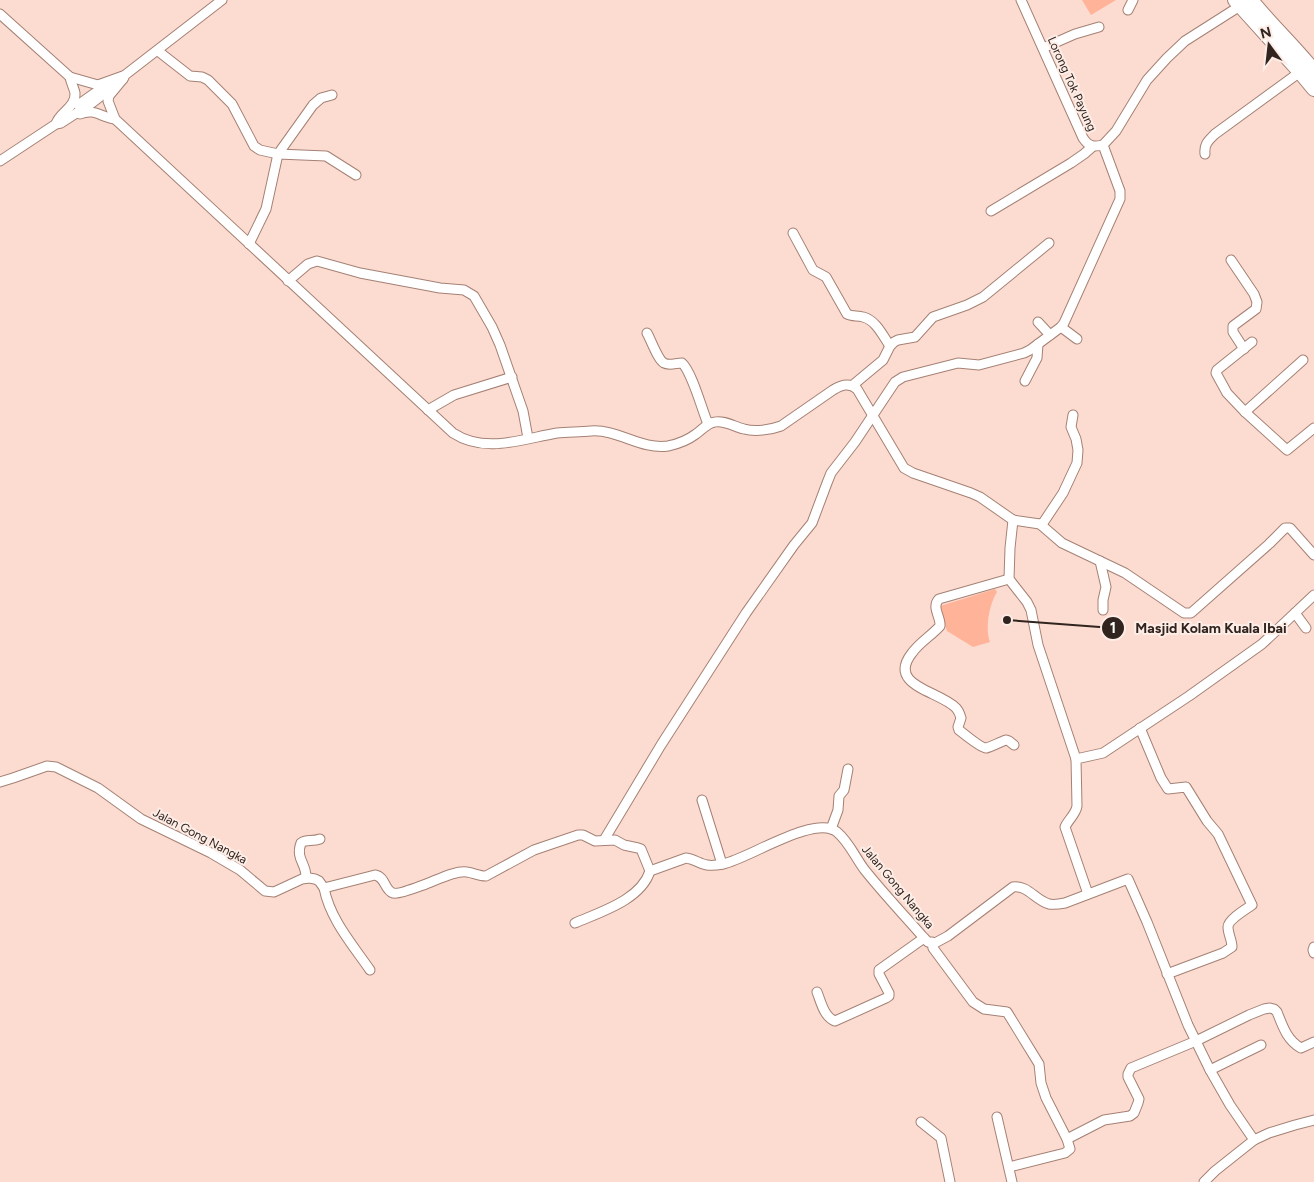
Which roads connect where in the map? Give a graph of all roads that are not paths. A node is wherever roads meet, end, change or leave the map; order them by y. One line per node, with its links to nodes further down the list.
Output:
1 (222, 0): 9 (street)
2 (1021, 0): 8 (street, Lorong Tok Payung)
3 (1133, 0): 5 (street)
4 (1242, 2): 10 (highway); 18 (street, Lorong Tok Payung)
5 (1128, 10)
6 (0, 14): 12 (street)
7 (1099, 27): 8 (street)
8 (1043, 48): 19 (street, Lorong Tok Payung)
9 (158, 51): 11 (street); 20 (street)
10 (1307, 71): 13 (highway); 21 (street)
11 (123, 77): 12 (street); 15 (street); 16 (street)
12 (72, 79): 15 (street); 17 (street)
13 (1314, 89)
14 (332, 95): 20 (street)
15 (92, 98): 16 (street); 17 (street)
16 (113, 118): 17 (street); 27 (street)
17 (58, 122): 22 (street)
18 (1103, 145): 19 (street, Lorong Tok Payung); 31 (street)
19 (1092, 147): 24 (street)
20 (278, 154): 23 (street); 27 (street)
21 (1205, 154)
22 (0, 161)
23 (356, 175)
24 (991, 211)
25 (793, 233): 37 (street)
26 (1048, 243): 37 (street)
27 (249, 244): 29 (street)
28 (1231, 260): 38 (street)
29 (288, 281): 40 (street); 43 (street)
30 (1038, 322): 33 (street)
31 (1061, 326): 33 (street); 34 (street)
32 (648, 333): 47 (street)
33 (1050, 335): 36 (street)
34 (1077, 339)
35 (1252, 342): 38 (street)
36 (1038, 344): 41 (street); 46 (street)
37 (890, 346): 42 (street)
38 (1244, 349): 44 (street)
39 (1303, 360): 44 (street)
40 (512, 377): 43 (street); 49 (street)
41 (1025, 382)
42 (853, 385): 46 (street); 47 (street)
43 (428, 410): 49 (street)
44 (1246, 412): 48 (street)
45 (1073, 414): 51 (street)
46 (872, 416): 50 (street); 67 (street)
47 (708, 424): 49 (street)
48 (1314, 428)
49 (528, 438)
50 (1013, 520): 51 (street); 54 (street)
51 (1040, 524): 53 (street)
52 (1314, 556): 53 (street)
53 (1100, 561): 56 (street)
54 (1009, 579): 60 (street); 61 (street)
55 (1314, 594): 57 (street)
56 (1103, 610)
57 (1295, 613): 58 (street); 59 (street)
58 (1306, 628)
59 (1140, 728): 61 (street); 78 (street)
60 (1014, 745)
61 (1076, 759): 72 (street)
62 (848, 769): 65 (street)
63 (0, 782): 70 (street, Jalan Gong Nangka)
64 (702, 800): 68 (street)
65 (831, 829): 68 (street); 74 (street, Jalan Gong Nangka)
66 (320, 839): 70 (street)
67 (604, 840): 69 (street); 71 (street)
68 (722, 864): 69 (street)
69 (654, 870): 73 (street)
70 (306, 878): 71 (street)
71 (324, 888): 77 (street)
72 (1088, 894): 74 (street, Jalan Gong Nangka); 78 (street, Jalan Gong Nangka)
73 (575, 923)
74 (928, 940): 79 (street); 87 (street)
75 (1314, 946): 76 (street)
76 (1314, 953)
77 (370, 970)
78 (1167, 974): 80 (street, Jalan Gong Nangka)
79 (817, 992)
80 (1196, 1041): 81 (street); 83 (street, Jalan Gong Nangka); 87 (street)
81 (1314, 1042)
82 (1260, 1046): 83 (street)
83 (1210, 1070): 88 (street, Jalan Gong Nangka)
84 (997, 1117): 89 (street)
85 (1314, 1120): 88 (street)
86 (921, 1122): 90 (street)
87 (1067, 1139): 89 (street)
88 (1254, 1140): 92 (street)
89 (1008, 1167): 91 (street)
90 (950, 1182)
91 (1012, 1182)
92 (1204, 1182)

